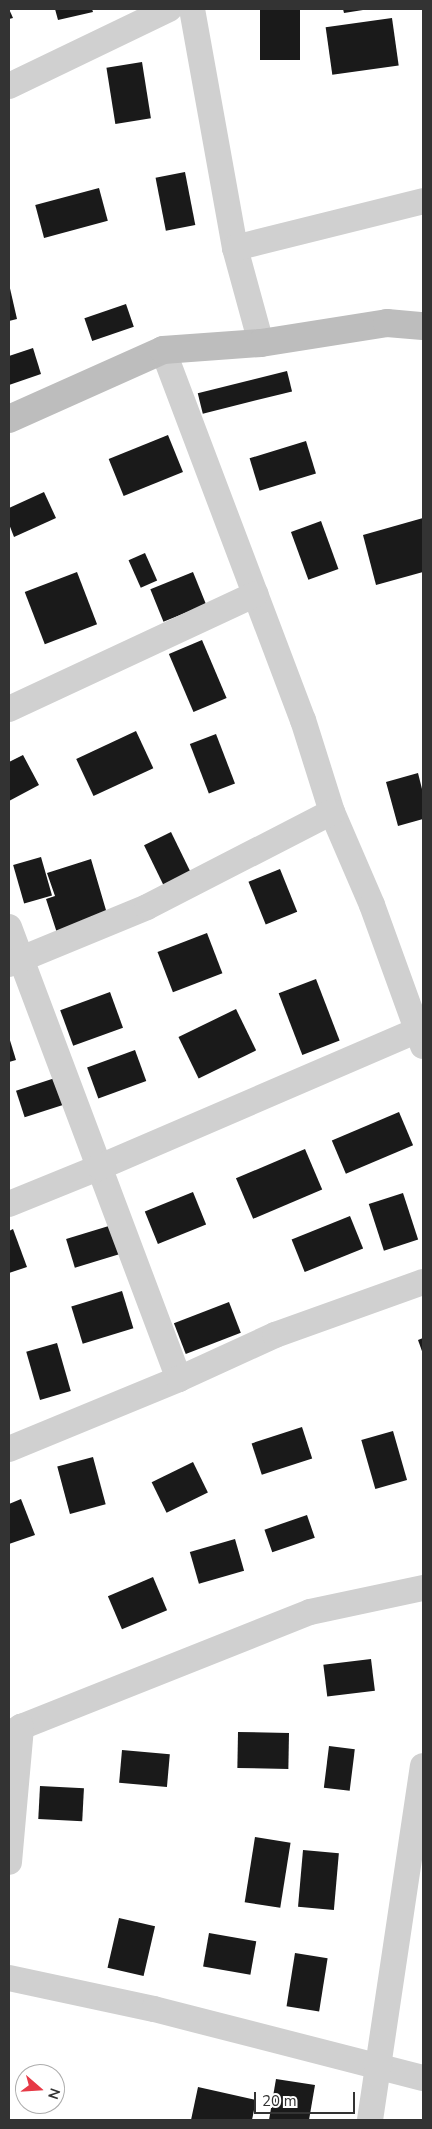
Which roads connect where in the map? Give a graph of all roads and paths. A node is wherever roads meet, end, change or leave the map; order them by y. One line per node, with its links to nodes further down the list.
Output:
1 (169, 9): 3 (street)
2 (192, 9): 5 (street)
3 (9, 86)
4 (423, 201): 5 (street)
5 (235, 248): 7 (street)
6 (423, 326): 7 (street)
7 (261, 343): 8 (street)
8 (163, 350): 9 (street); 10 (street)
9 (9, 419)
10 (256, 594): 11 (street); 12 (street)
11 (9, 708)
12 (332, 812): 14 (street); 15 (street)
13 (9, 926): 14 (street)
14 (14, 961): 16 (street)
15 (420, 1039): 16 (street)
16 (100, 1167): 17 (street); 19 (street)
17 (9, 1204)
18 (423, 1282): 19 (street)
19 (179, 1379): 20 (street)
20 (9, 1449)
21 (423, 1588): 22 (street)
22 (15, 1730): 24 (street)
23 (423, 1766): 26 (street)
24 (9, 1862)
25 (9, 1978): 26 (street)
26 (378, 2064): 27 (street); 28 (street)
27 (423, 2078)
28 (370, 2120)

